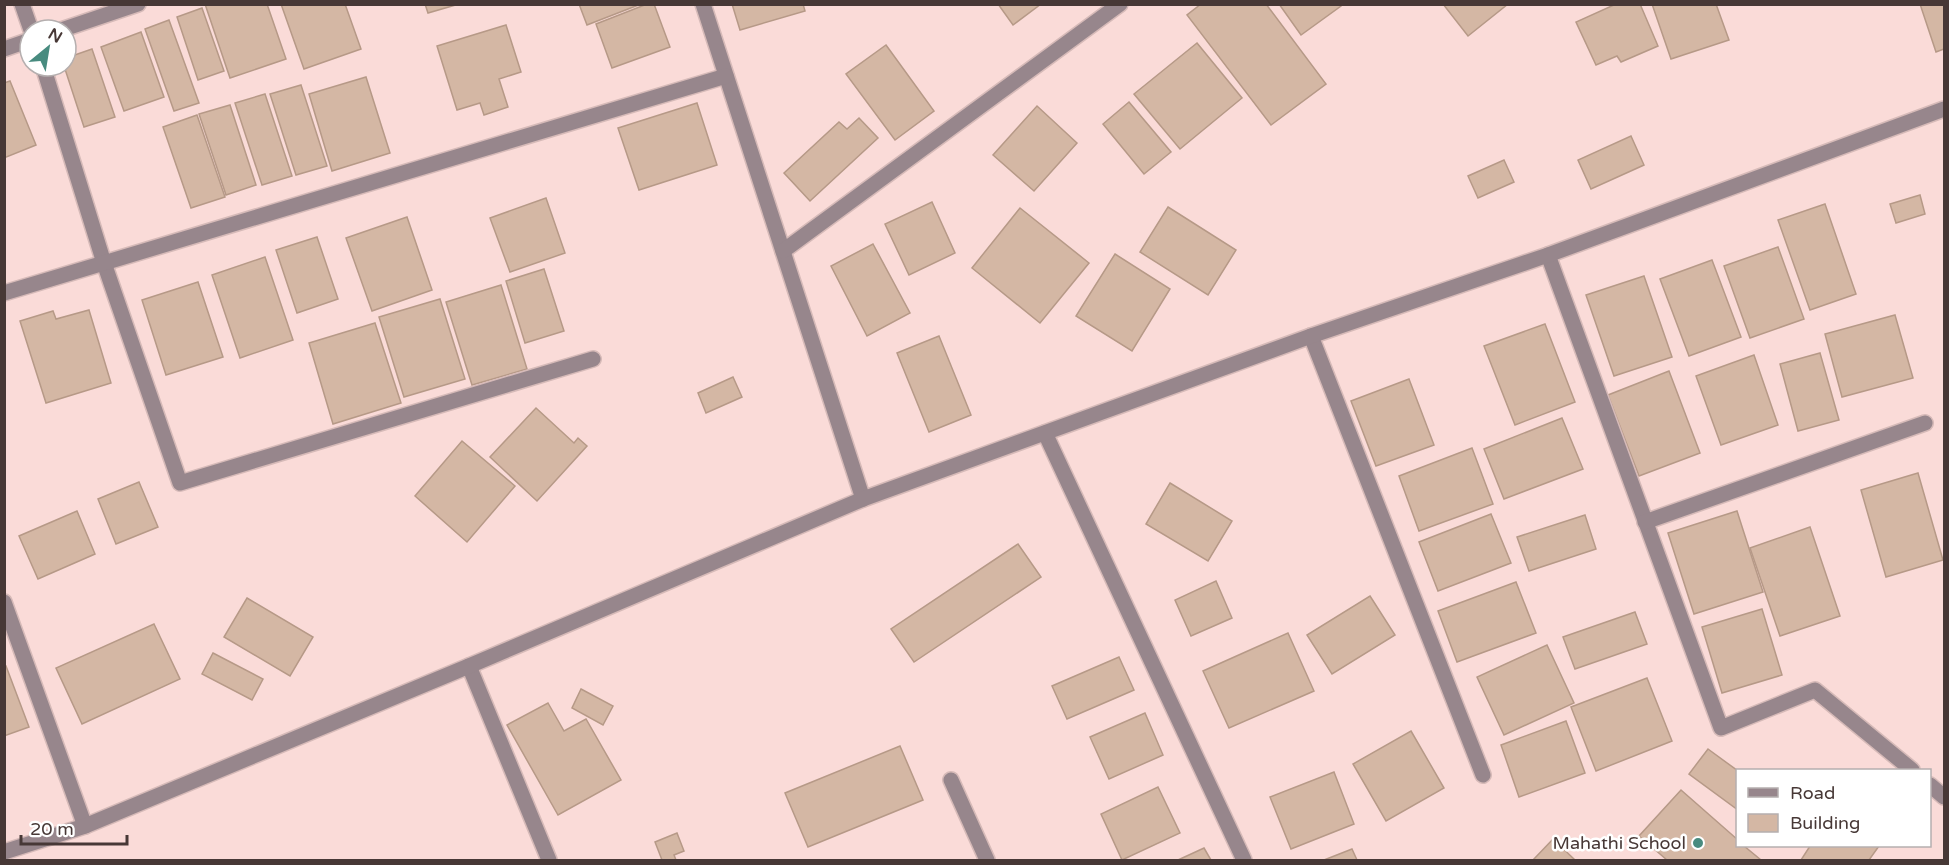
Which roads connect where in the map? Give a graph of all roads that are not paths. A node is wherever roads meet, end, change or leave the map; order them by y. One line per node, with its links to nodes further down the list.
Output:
1 (138, 4): 4 (street)
2 (703, 4): 5 (street)
3 (1120, 4): 8 (street)
4 (78, 24)
5 (726, 76): 8 (street); 10 (street)
6 (47, 78): 10 (street)
7 (1944, 109): 9 (street)
8 (783, 251): 16 (street)
9 (1548, 255): 12 (street); 17 (street)
10 (104, 263): 11 (street); 13 (street)
11 (4, 293)
12 (1311, 336): 15 (street); 21 (street)
13 (593, 359)
14 (1925, 423): 17 (street)
15 (1045, 433): 16 (street); 29 (street)
16 (863, 499): 19 (street)
17 (1645, 522): 20 (street)
18 (4, 602): 25 (street)
19 (470, 666): 25 (street); 27 (street)
20 (1910, 769)
21 (1483, 775)
22 (951, 780): 28 (street)
23 (1931, 787): 24 (street)
24 (1944, 797)
25 (85, 826): 26 (street)
26 (4, 852)
27 (549, 861)
28 (987, 861)
29 (1244, 861)

